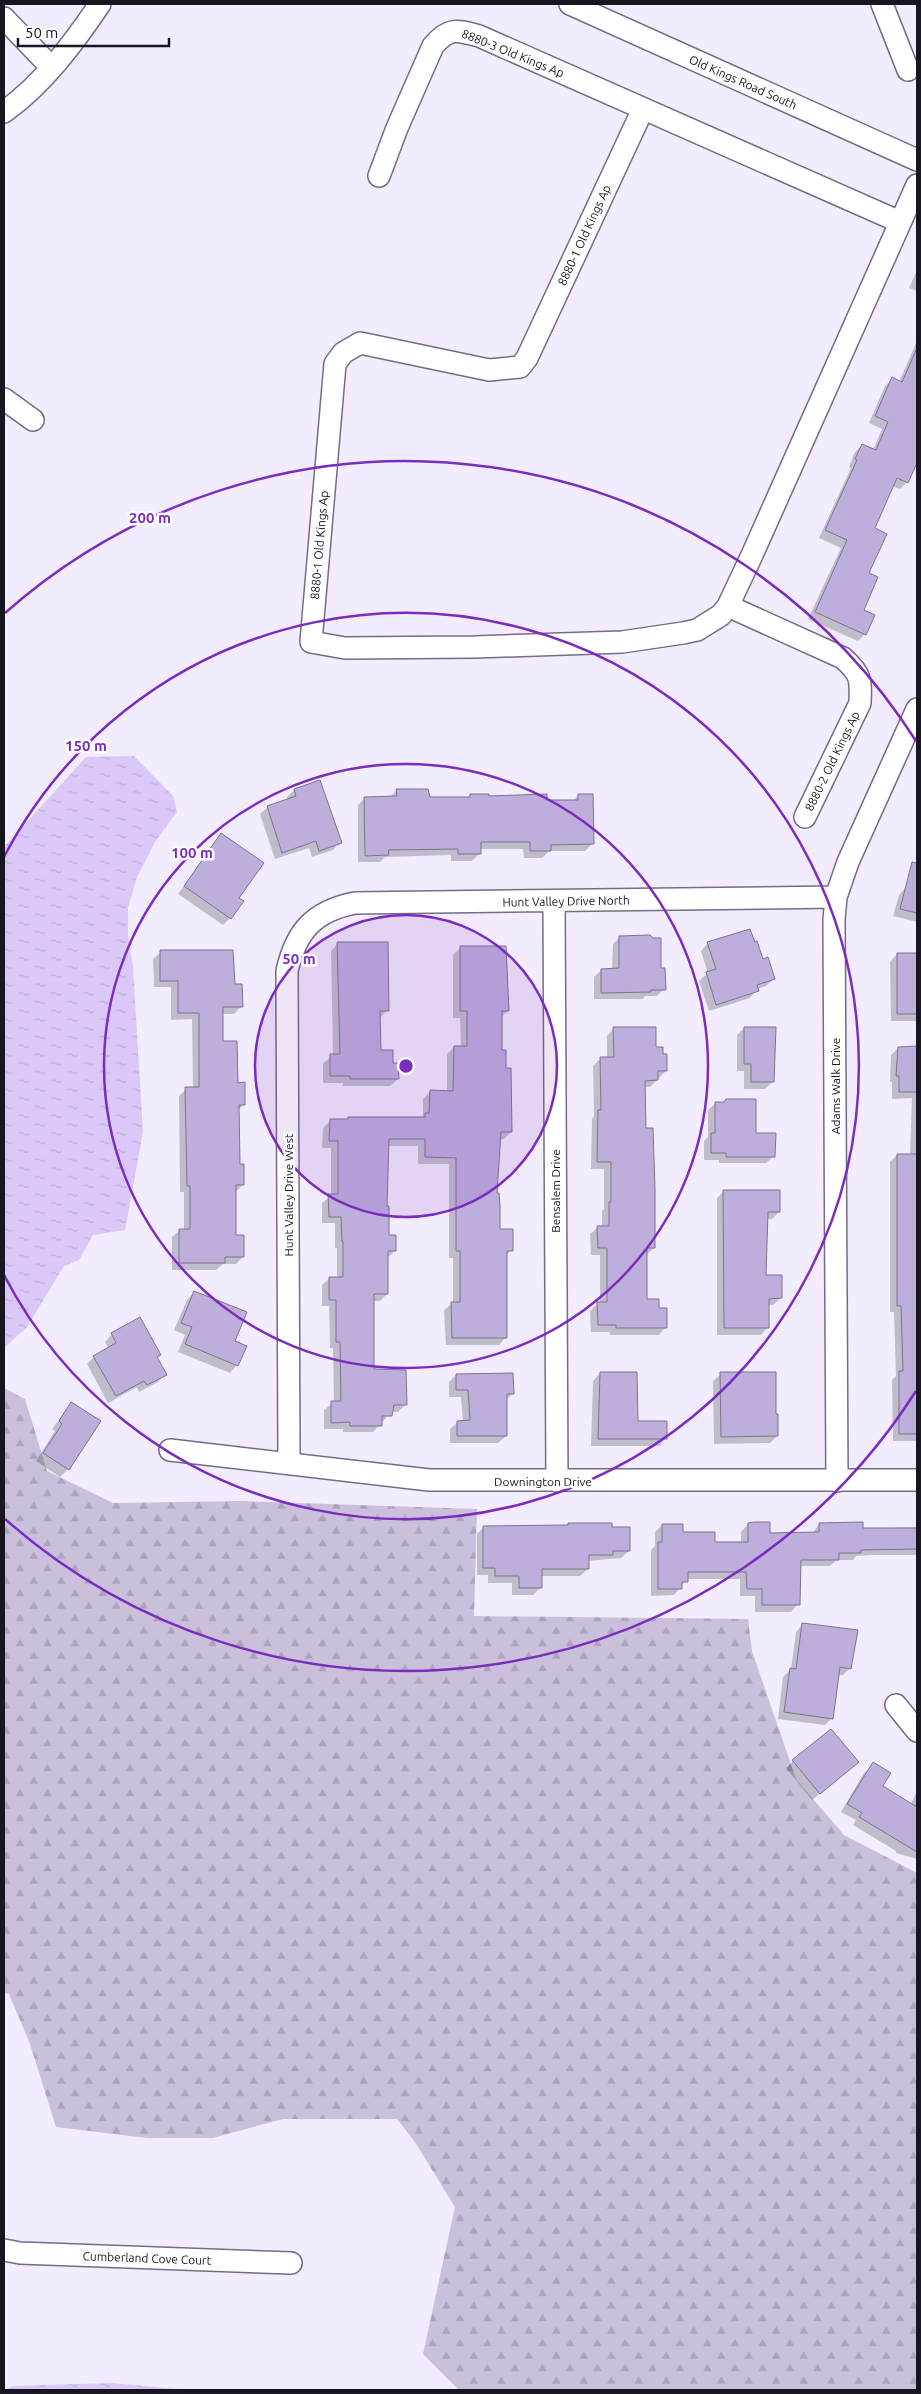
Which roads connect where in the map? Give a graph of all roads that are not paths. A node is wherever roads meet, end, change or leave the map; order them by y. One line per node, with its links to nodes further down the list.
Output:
1 (100, 4): 5 (street)
2 (570, 4): 9 (street, Old Kings Road South)
3 (882, 4): 6 (street)
4 (4, 18): 5 (street)
5 (51, 67): 8 (street)
6 (908, 70)
7 (643, 109): 10 (street, 8880-3 Old Kings Ap); 12 (street); 15 (street, 8880-1 Old Kings Ap)
8 (4, 112)
9 (917, 160)
10 (379, 176)
11 (917, 185): 12 (street, 8880-1 Old Kings Ap)
12 (900, 222): 15 (street, 8880-1 Old Kings Ap)
13 (4, 399): 14 (street)
14 (33, 420)
15 (728, 606): 17 (street, 8880-2 Old Kings Ap)
16 (917, 709): 18 (street, Adams Walk Drive)
17 (805, 817)
18 (836, 897): 19 (street, Hunt Valley Drive North); 25 (street, Adams Walk Drive)
19 (554, 901): 20 (street, Hunt Valley Drive North); 24 (street, Bensalem Drive)
20 (304, 930): 22 (street, Hunt Valley Drive West)
21 (170, 1450): 22 (street, Downington Drive)
22 (289, 1463): 24 (street, Downington Drive)
23 (917, 1480): 25 (street, Downington Drive)
24 (556, 1481): 25 (street, Downington Drive)
25 (837, 1481)
26 (896, 1706): 27 (street)
27 (917, 1731)
28 (4, 2250): 29 (street, Cumberland Cove Court)
29 (291, 2263)

